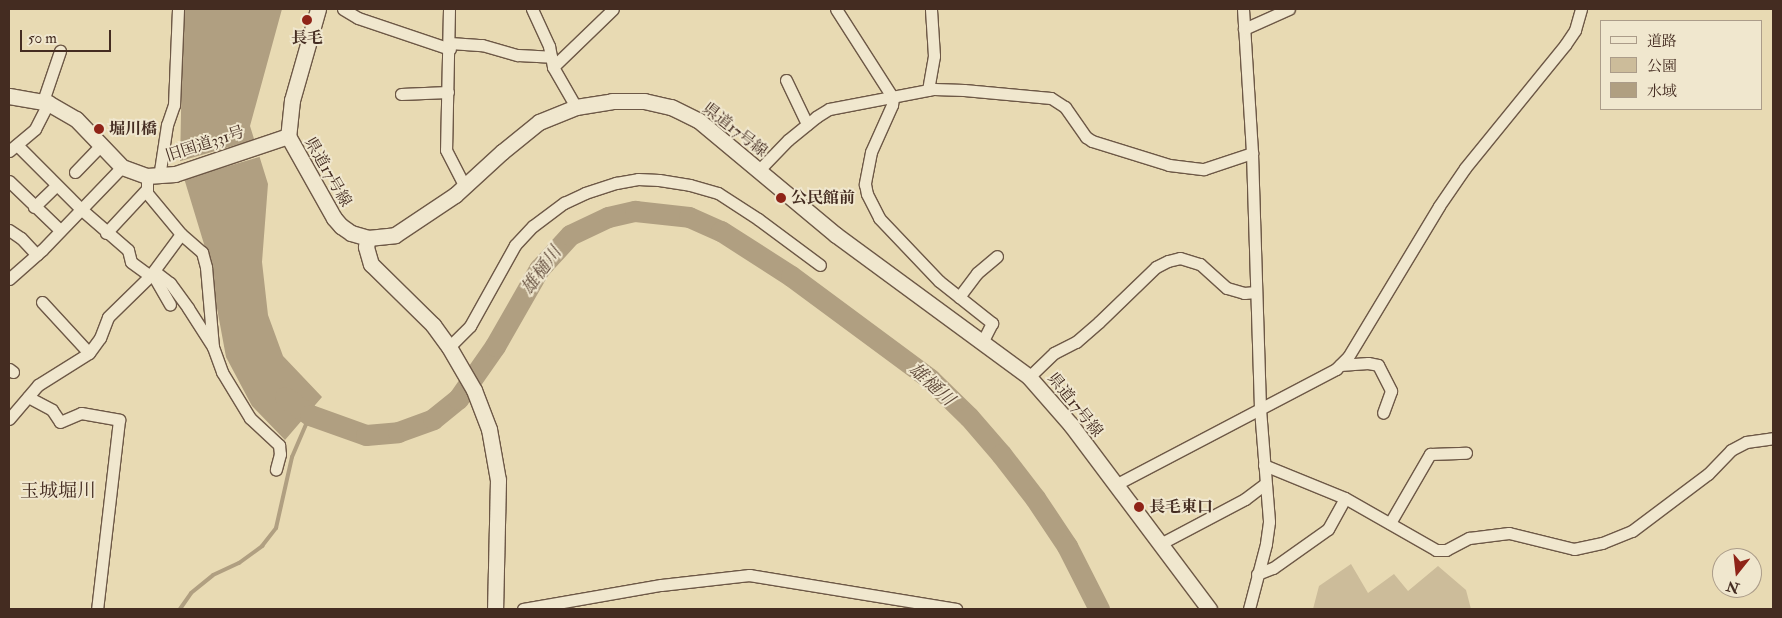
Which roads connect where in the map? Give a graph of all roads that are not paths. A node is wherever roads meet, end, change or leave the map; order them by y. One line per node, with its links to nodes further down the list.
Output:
1 (178, 9): 33 (street)
2 (318, 9): 25 (main road, 県道17号線)
3 (343, 9): 13 (street)
4 (450, 9): 13 (street)
5 (532, 9): 15 (street)
6 (613, 9): 15 (street)
7 (836, 9): 21 (street)
8 (931, 9): 17 (street)
9 (1243, 9): 12 (street)
10 (1289, 9): 12 (street)
11 (1581, 9): 56 (street)
12 (1244, 29): 28 (street)
13 (450, 46): 15 (street); 18 (street)
14 (60, 51): 22 (street)
15 (552, 62): 23 (street)
16 (786, 80): 24 (street)
17 (928, 90): 21 (street); 28 (street)
18 (448, 92): 19 (street); 35 (street)
19 (401, 94)
20 (9, 96): 22 (main road, 旧国道331号)
21 (893, 98): 24 (street); 49 (street)
22 (45, 102): 26 (main road, 旧国道331号); 27 (street)
23 (576, 107): 30 (main road, 県道17号線); 35 (main road, 県道17号線)
24 (807, 124): 30 (street)
25 (288, 136): 33 (main road, 旧国道331号); 42 (main road, 県道17号線)
26 (101, 145): 29 (main road, 旧国道331号); 31 (street)
27 (13, 148): 34 (street)
28 (1252, 153): 48 (street)
29 (122, 166): 33 (main road, 旧国道331号); 37 (street)
30 (759, 170): 52 (main road, 県道17号線)
31 (74, 172)
32 (9, 181): 36 (street)
33 (151, 181): 40 (street); 41 (street)
34 (56, 186): 36 (street); 37 (street)
35 (465, 187): 42 (main road, 県道17号線)
36 (34, 207): 39 (street)
37 (82, 210): 39 (street); 40 (street)
38 (9, 230): 43 (street)
39 (60, 230): 43 (street)
40 (106, 233): 47 (street)
41 (181, 234): 47 (street); 53 (street)
42 (368, 238): 54 (main road)
43 (37, 255): 46 (street)
44 (997, 256): 49 (street)
45 (820, 265): 54 (street)
46 (11, 273)
47 (152, 274): 51 (street); 53 (street); 55 (street)
48 (1256, 292): 57 (street); 59 (street)
49 (959, 297): 52 (street)
50 (42, 302): 55 (street)
51 (170, 304)
52 (983, 341): 57 (main road, 県道17号線)
53 (213, 347): 65 (street)
54 (449, 347): 73 (main road)
55 (89, 353): 58 (street)
56 (1340, 365): 59 (street); 60 (street)
57 (1029, 377): 67 (main road, 県道17号線)
58 (28, 397): 61 (street); 72 (street)
59 (1260, 410): 64 (street); 67 (street)
60 (1383, 413)
61 (9, 419)
62 (1773, 438): 69 (street)
63 (1466, 453): 69 (street)
64 (1264, 465): 66 (street); 68 (street)
65 (276, 469)
66 (1265, 484): 70 (street); 71 (street)
67 (1115, 485): 70 (main road, 県道17号線)
68 (1345, 498): 69 (street); 71 (street)
69 (1390, 523)
70 (1160, 544): 76 (main road, 県道17号線)
71 (1257, 574): 77 (street)
72 (97, 609)
73 (495, 609)
74 (523, 609): 75 (street)
75 (956, 609)
76 (1209, 609)
77 (1249, 609)

